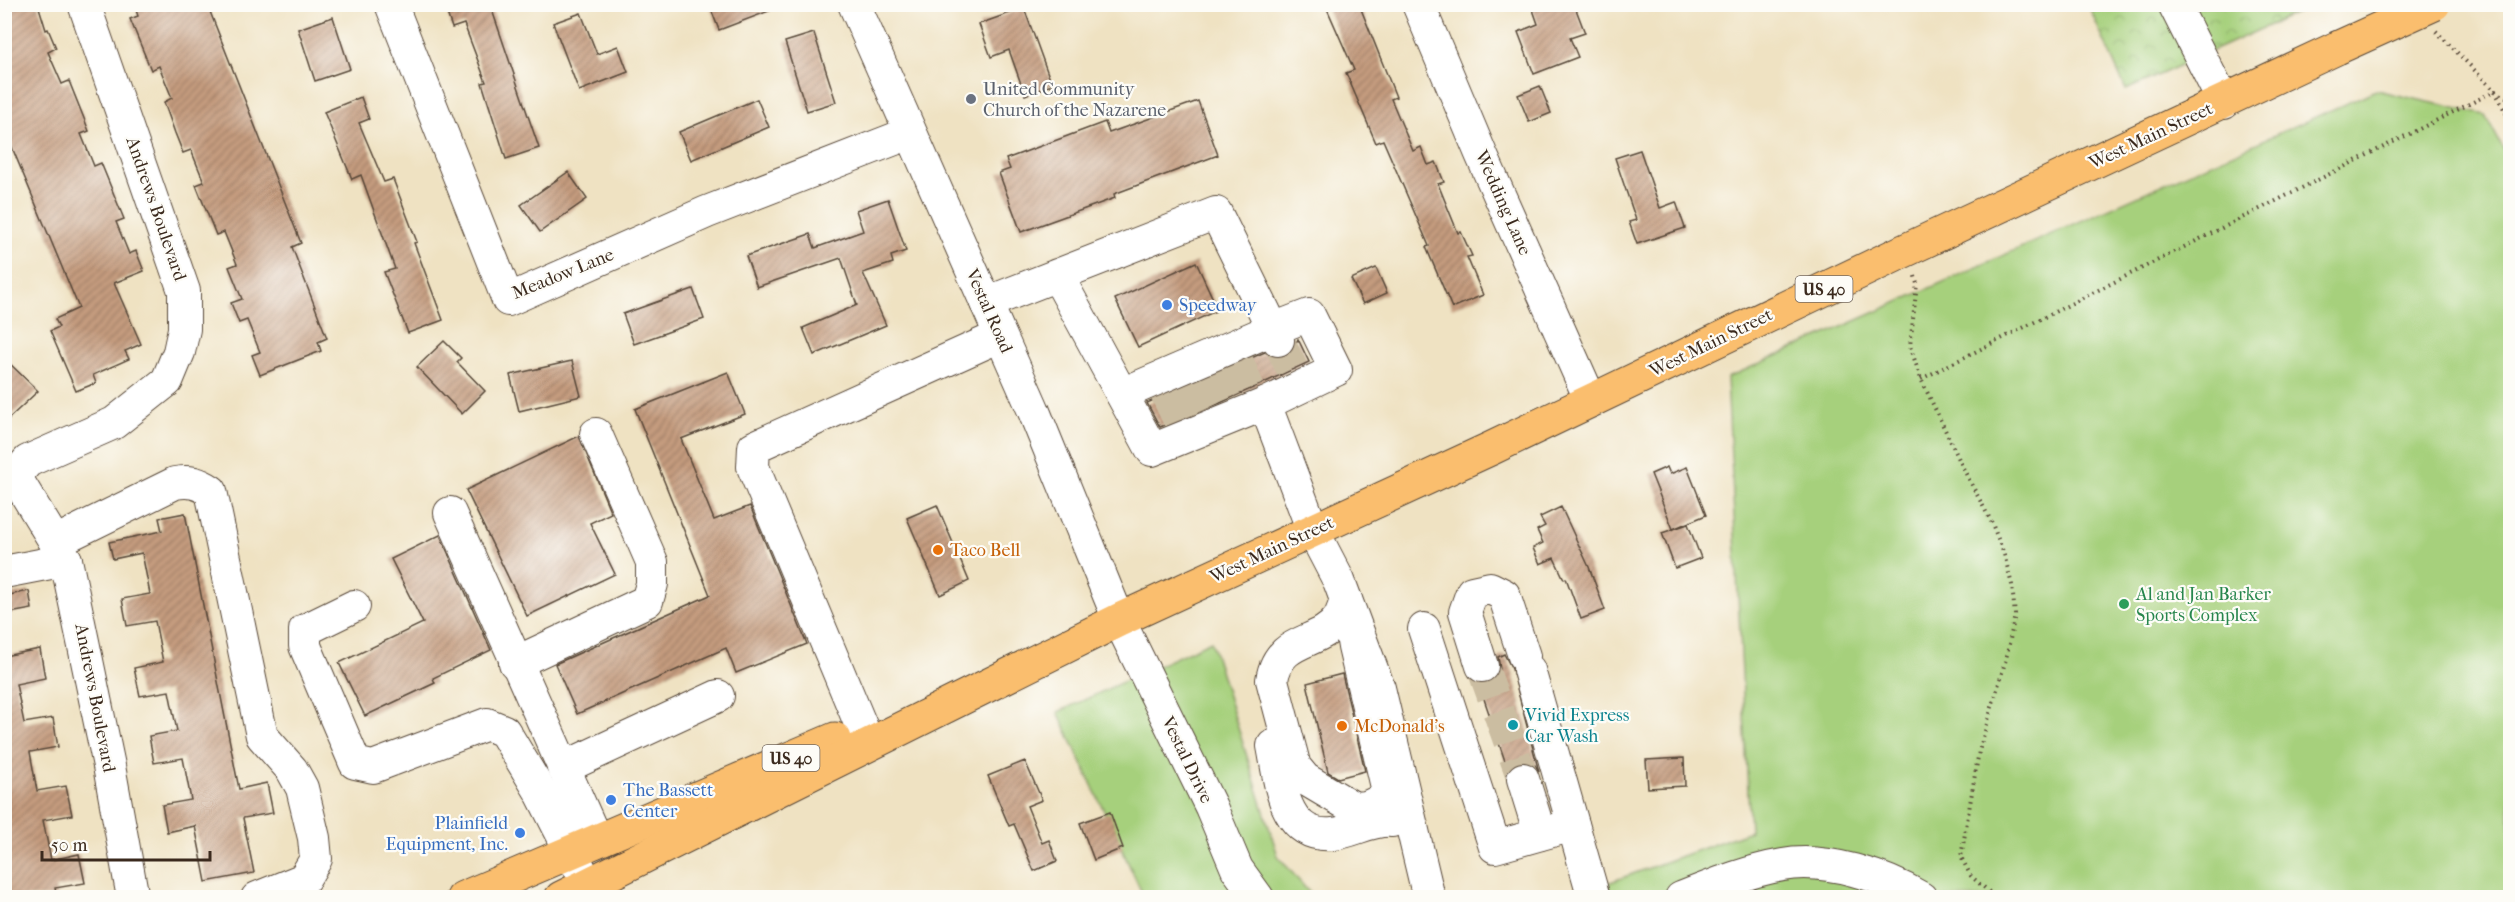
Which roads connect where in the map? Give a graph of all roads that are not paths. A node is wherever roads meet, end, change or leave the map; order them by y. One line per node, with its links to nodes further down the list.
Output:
1 (84, 4): 17 (street, Andrews Boulevard)
2 (392, 4): 8 (street, Meadow Lane)
3 (854, 4): 8 (street, Vestal Road)
4 (1418, 4): 14 (street, Wedding Lane)
5 (2174, 4): 7 (street)
6 (2424, 9): 7 (main road, West Main Street / US 40, bridge)
7 (2224, 103): 14 (main road, West Main Street / US 40)
8 (910, 133): 10 (street, Vestal Road)
9 (1057, 275): 10 (street); 12 (street); 13 (street)
10 (986, 303): 11 (street, Vestal Road)
11 (1000, 336): 24 (street, Vestal Road); 29 (street)
12 (1222, 359): 13 (street); 15 (street)
13 (1122, 394): 15 (street)
14 (1591, 401): 19 (main road, West Main Street / US 40)
15 (1244, 403): 19 (street)
16 (596, 434): 26 (street)
17 (10, 474): 20 (street, Andrews Boulevard)
18 (450, 513): 26 (street)
19 (1313, 531): 22 (street); 24 (main road, West Main Street / US 40)
20 (60, 551): 21 (street); 37 (street, Andrews Boulevard); 38 (street)
21 (4, 572)
22 (1346, 600): 22 (street); 34 (street); 34 (street)
23 (354, 606): 35 (street)
24 (1119, 620): 29 (main road, West Main Street / US 40); 36 (main road, West Main Street / US 40); 40 (street, Vestal Drive)
25 (1424, 629): 33 (street)
26 (515, 663): 30 (street)
27 (1482, 666): 32 (street)
28 (718, 696): 30 (street)
29 (862, 728): 35 (main road, West Main Street / US 40)
30 (563, 768): 35 (street)
31 (1523, 779): 33 (street)
32 (1573, 825): 33 (street); 42 (street)
33 (1540, 834)
34 (1416, 842): 41 (street)
35 (584, 846): 36 (street); 39 (main road, West Main Street / US 40)
36 (575, 891)
37 (133, 897)
38 (257, 897)
39 (463, 897)
40 (1258, 897)
41 (1429, 897)
42 (1594, 897)
43 (1681, 897): 44 (street)
44 (1921, 897)

